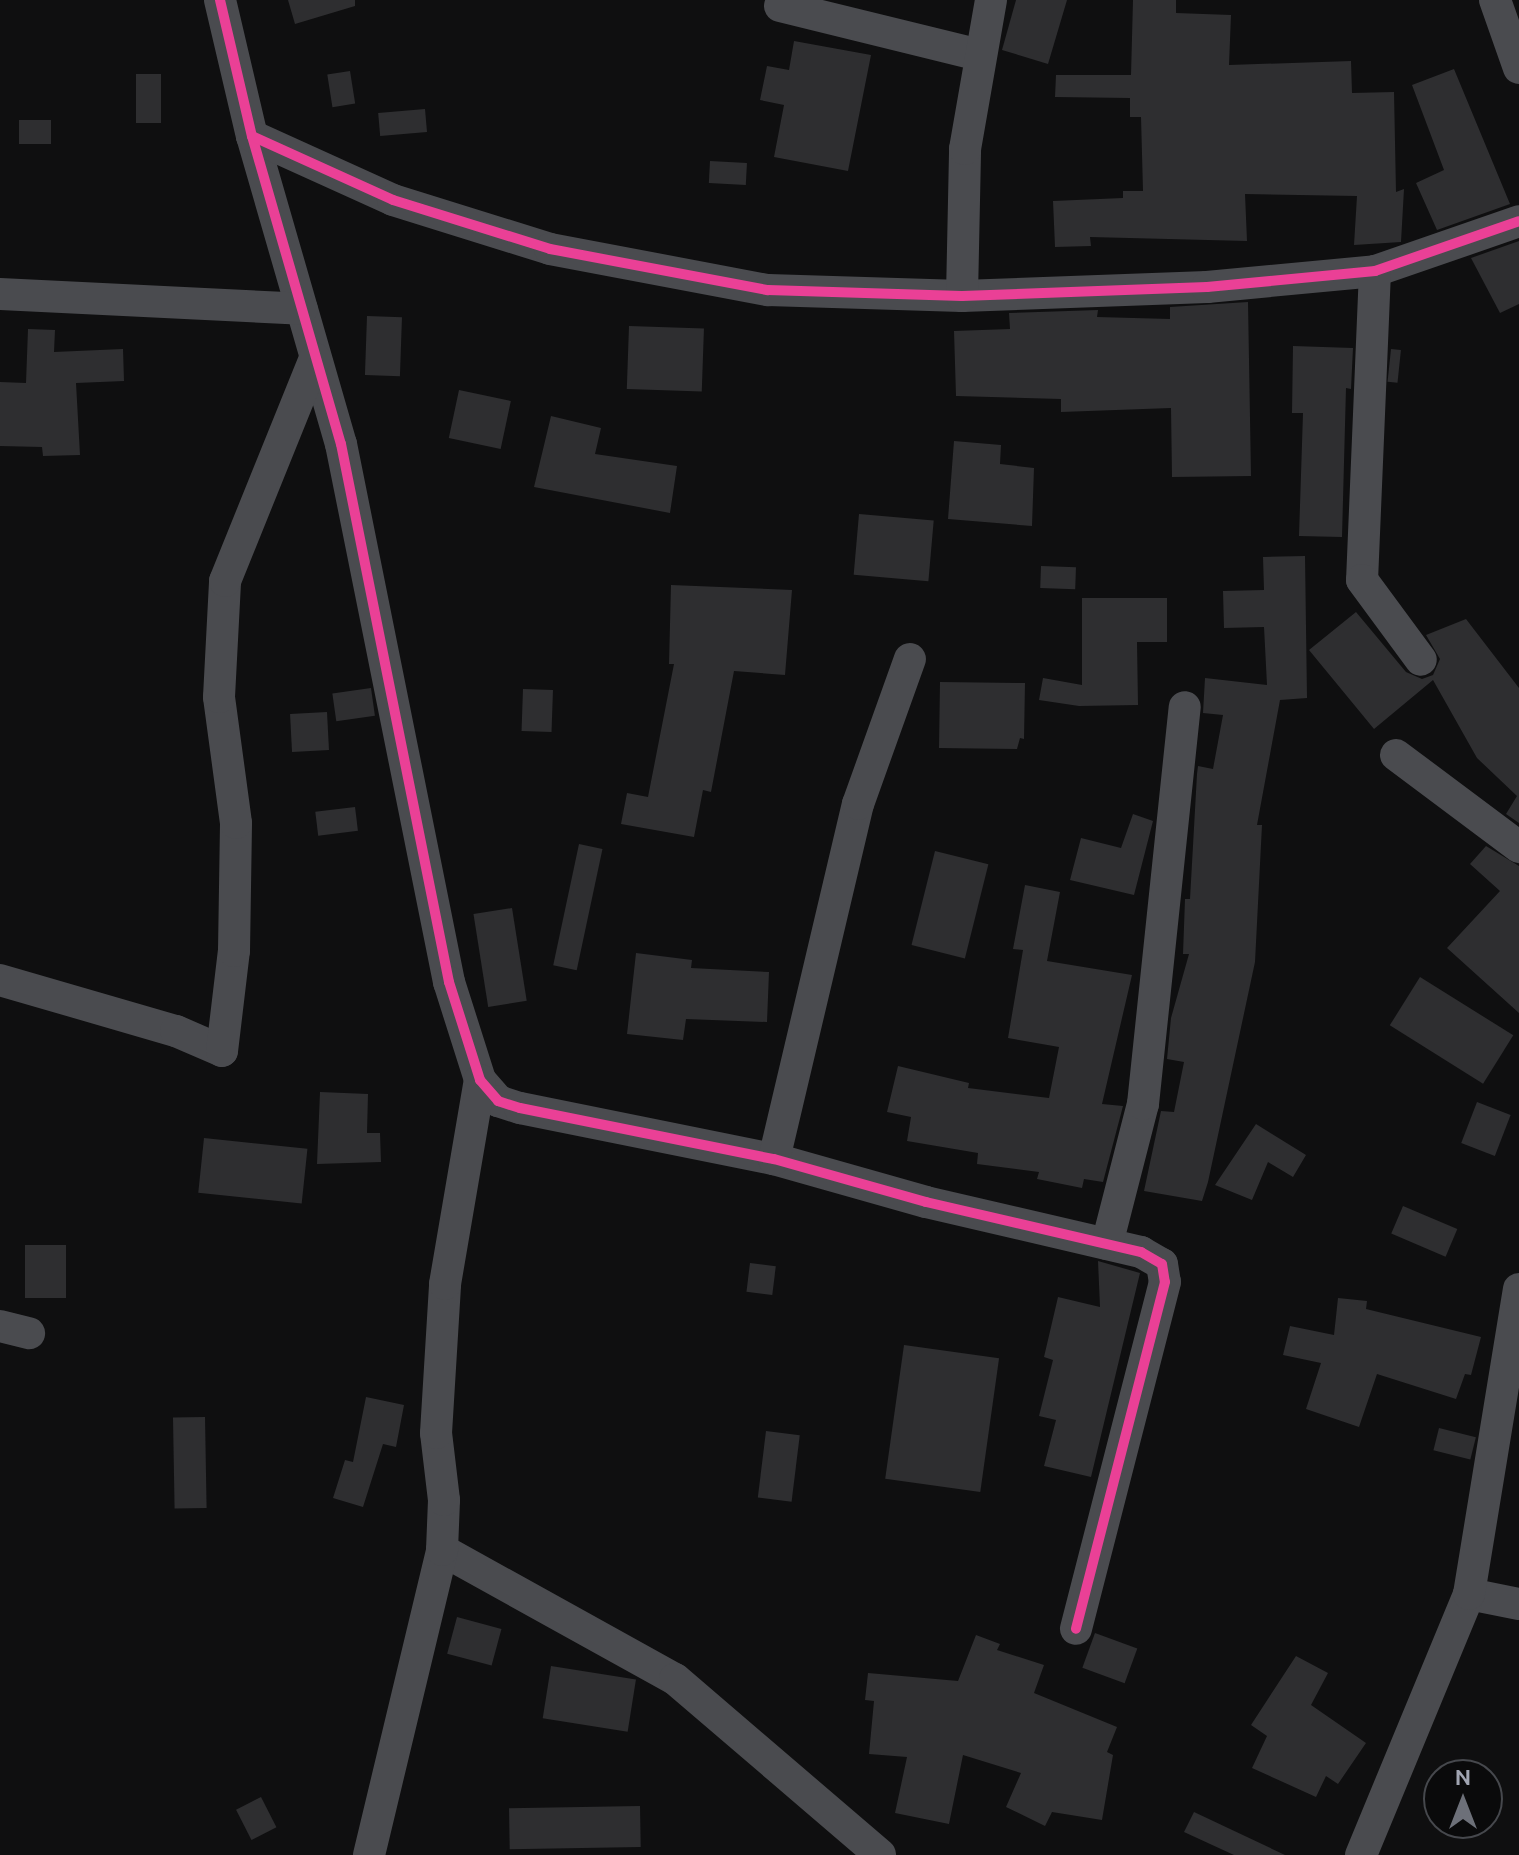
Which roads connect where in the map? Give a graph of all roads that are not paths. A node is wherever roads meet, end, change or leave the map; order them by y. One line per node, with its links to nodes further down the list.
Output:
1 (220, 0): 7 (street)
2 (991, 0): 5 (street)
3 (1495, 0): 6 (street)
4 (780, 6): 5 (street)
5 (980, 55): 11 (street)
6 (1519, 68)
7 (252, 136): 11 (street); 12 (street)
8 (1519, 221): 9 (street)
9 (1375, 271): 11 (street); 15 (street)
10 (0, 294): 12 (street)
11 (962, 296)
12 (302, 309): 13 (street)
13 (315, 358): 19 (street); 20 (street)
14 (910, 659): 21 (street)
15 (1421, 660)
16 (1185, 707): 22 (street)
17 (1396, 755): 18 (street)
18 (1519, 847)
19 (0, 980)
20 (480, 1080): 21 (street); 25 (street)
21 (774, 1159): 22 (street)
22 (1107, 1244): 28 (street)
23 (1519, 1289): 24 (street)
24 (1515, 1340): 26 (street)
25 (442, 1550): 29 (street); 30 (street)
26 (1469, 1594): 27 (street); 31 (street)
27 (1519, 1604)
28 (1076, 1629)
29 (369, 1855)
30 (880, 1855)
31 (1361, 1855)

